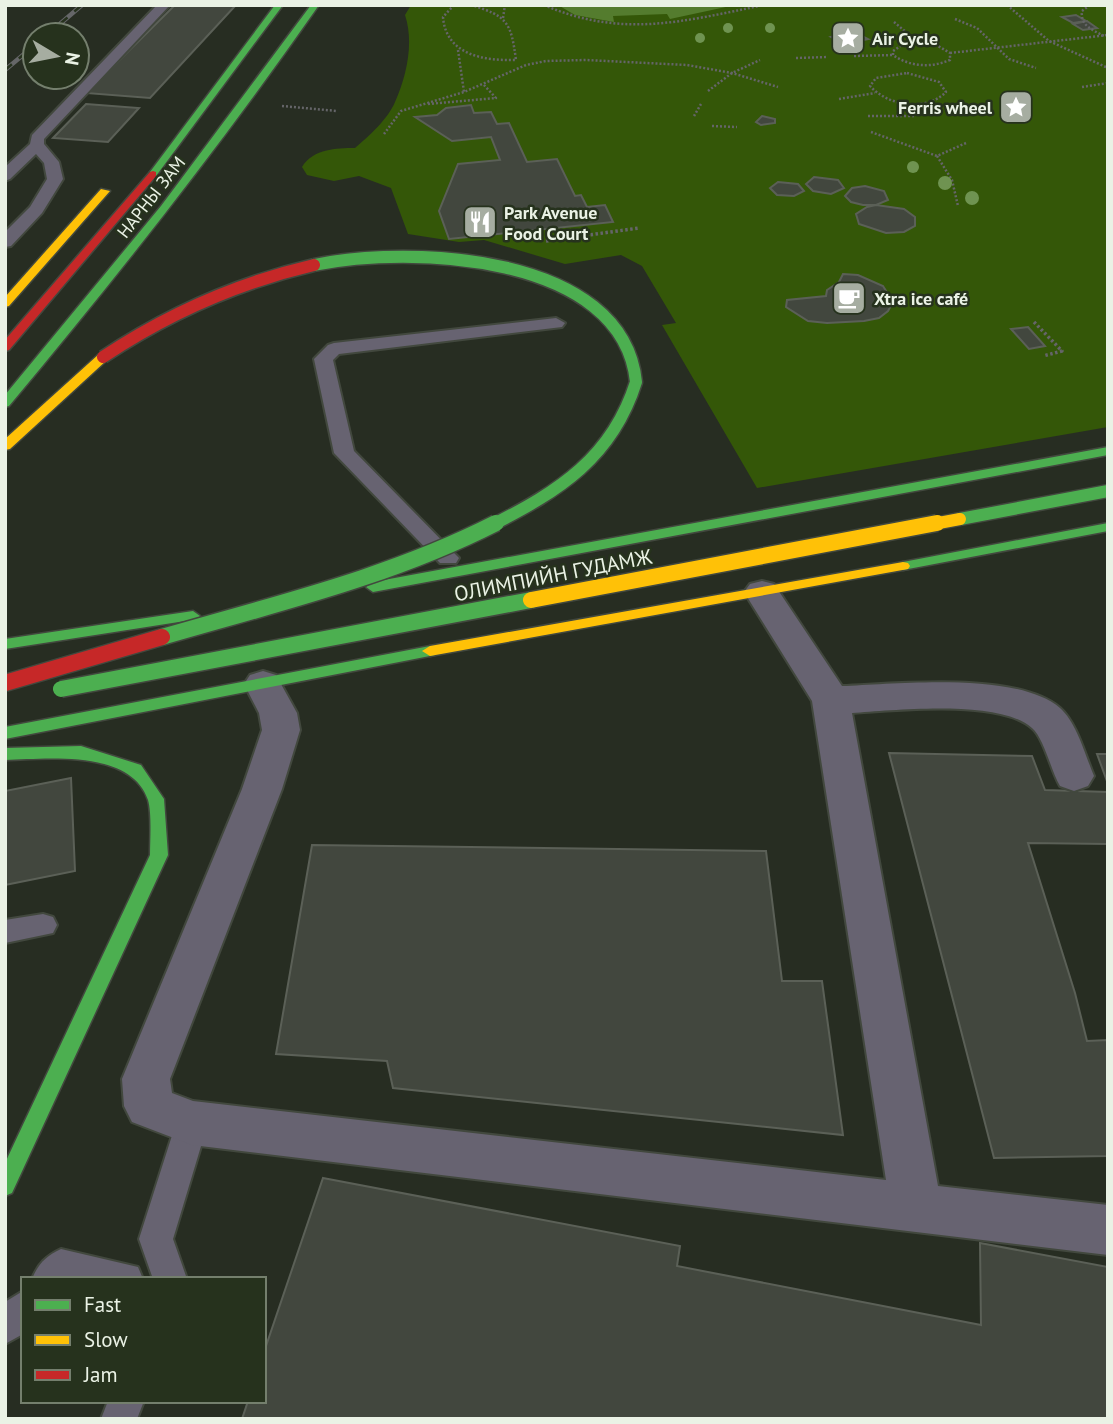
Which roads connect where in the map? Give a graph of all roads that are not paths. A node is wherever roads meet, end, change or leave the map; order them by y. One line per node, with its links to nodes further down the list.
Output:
1 (164, 5): 4 (lane)
2 (279, 5): 10 (main road, НАРНЫ ЗАМ)
3 (315, 5): 11 (main road, НАРНЫ ЗАМ)
4 (37, 145): 5 (lane); 7 (lane)
5 (5, 176)
6 (112, 184): 8 (main road)
7 (5, 242)
8 (5, 304)
9 (556, 323): 16 (lane)
10 (5, 348)
11 (5, 403)
12 (5, 446): 22 (main road, bridge)
13 (1108, 451): 16 (main road)
14 (1108, 491): 24 (main road, ОЛИМПИЙН ГУДАМЖ, bridge)
15 (1108, 527): 18 (main road)
16 (460, 583): 17 (main road); 19 (main road)
17 (346, 592): 20 (main road); 21 (main road)
18 (762, 592): 19 (main road); 25 (street)
19 (495, 638): 21 (main road)
20 (5, 644)
21 (366, 664): 23 (main road)
22 (5, 683)
23 (263, 684): 26 (main road); 31 (street)
24 (46, 692)
25 (831, 700): 28 (street); 33 (street)
26 (5, 733)
27 (5, 754): 32 (main road)
28 (1074, 776)
29 (43, 925): 30 (lane)
30 (5, 932)
31 (192, 1123): 33 (street); 37 (lane)
32 (5, 1186)
33 (916, 1207): 34 (street)
34 (1108, 1230)
35 (51, 1277): 36 (lane)
36 (116, 1277)
37 (169, 1277)
38 (21, 1310): 39 (lane)
39 (5, 1327)

